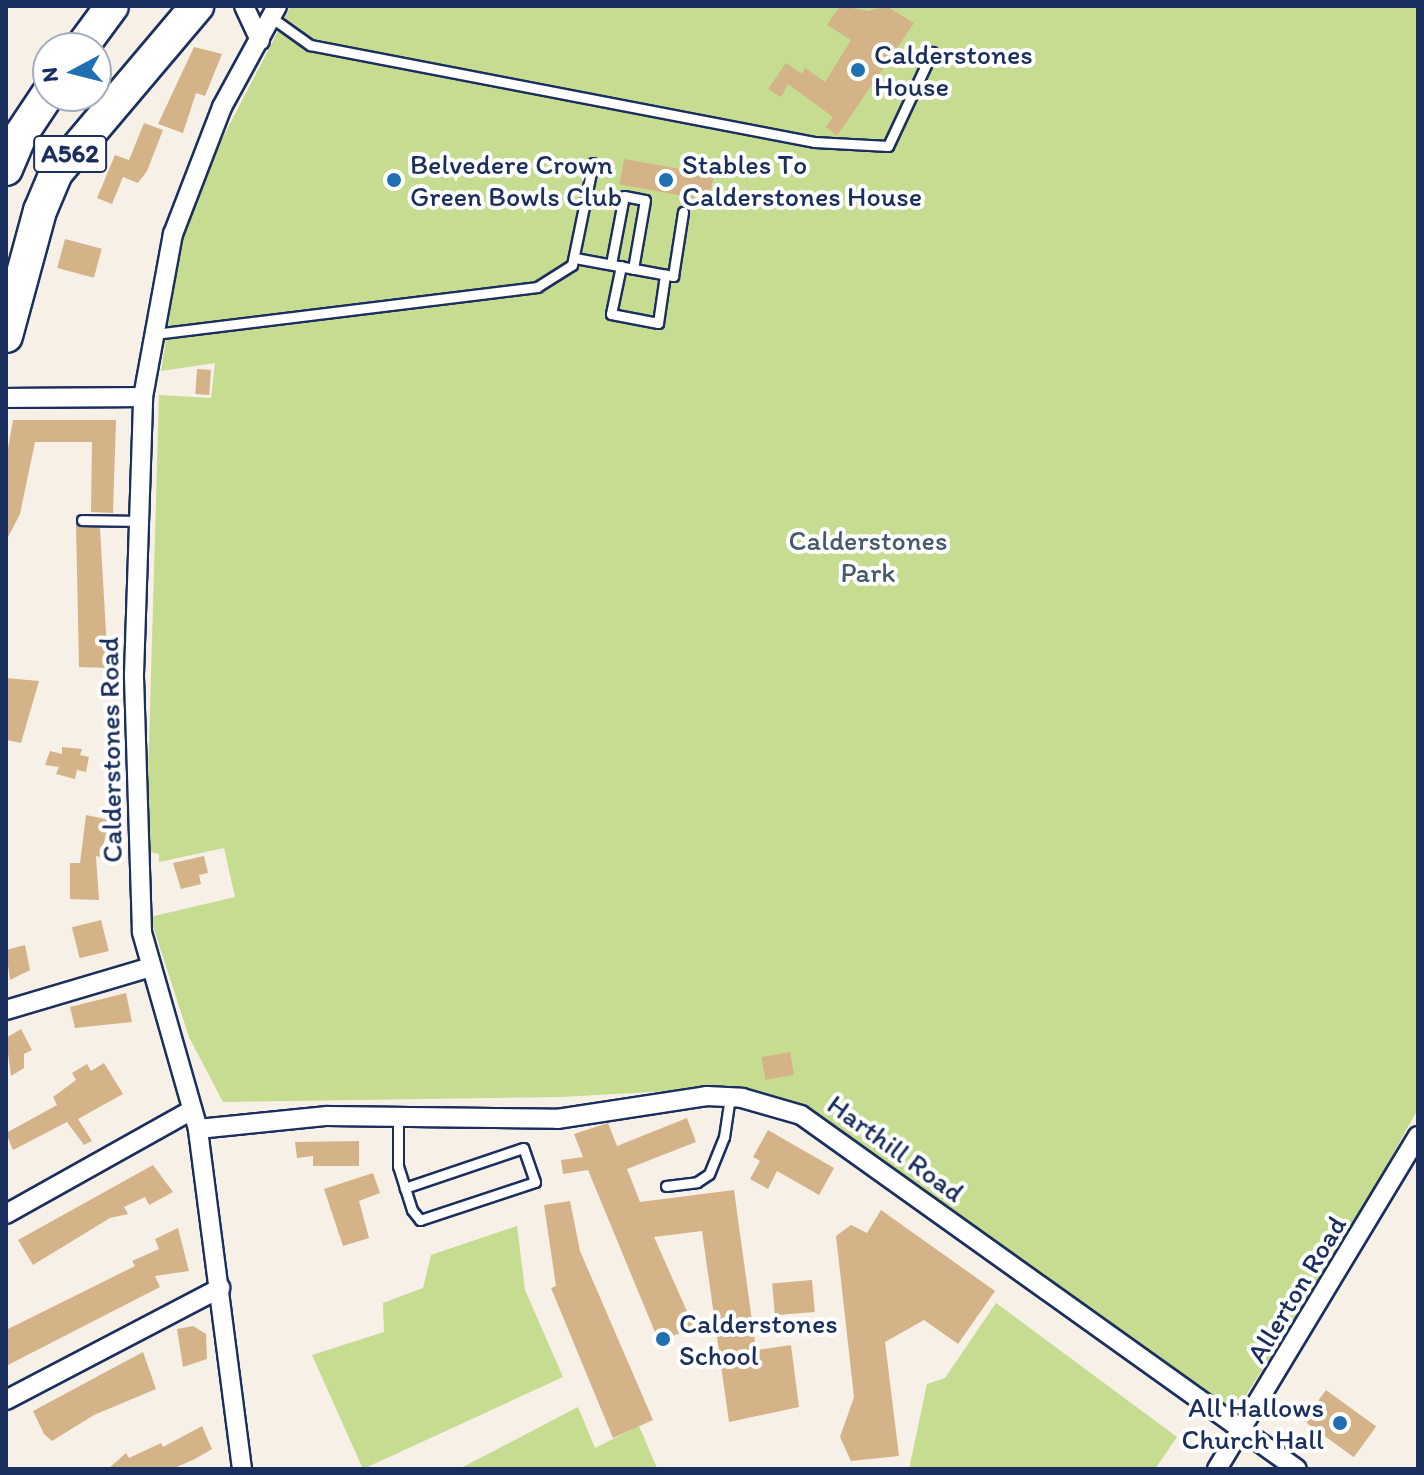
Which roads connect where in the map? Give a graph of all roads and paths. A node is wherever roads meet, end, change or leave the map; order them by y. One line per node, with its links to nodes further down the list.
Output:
1 (112, 6): 5 (highway)
2 (197, 6): 18 (highway, A562)
3 (244, 6): 6 (street)
4 (274, 12): 6 (street, Calderstones Road); 7 (lane)
5 (93, 32)
6 (260, 41): 17 (street, Calderstones Road)
7 (932, 52)
8 (32, 112): 9 (highway, A562)
9 (13, 134): 11 (highway, A562)
10 (593, 163): 13 (lane)
11 (6, 169)
12 (683, 212): 16 (lane)
13 (575, 258): 14 (lane); 17 (lane)
14 (616, 265): 15 (lane); 15 (lane); 16 (lane)
15 (633, 269): 16 (lane)
16 (665, 275)
17 (152, 335): 19 (street, Calderstones Road)
18 (6, 336)
19 (143, 397): 20 (street); 22 (street, Calderstones Road)
20 (6, 398)
21 (82, 520): 22 (lane)
22 (138, 521): 23 (street, Calderstones Road)
23 (148, 968): 24 (street); 26 (street, Calderstones Road)
24 (6, 1010)
25 (730, 1097): 27 (street, Harthill Road); 30 (lane); 35 (street, Harthill Road)
26 (192, 1110): 28 (street, Calderstones Road); 32 (street)
27 (398, 1118): 28 (street, Harthill Road); 31 (lane)
28 (198, 1129): 33 (street, Calderstones Road)
29 (1415, 1147): 35 (street, Allerton Road)
30 (666, 1186)
31 (405, 1188): 31 (lane)
32 (6, 1214)
33 (220, 1288): 34 (street); 36 (street, Calderstones Road)
34 (6, 1400)
35 (1243, 1430): 37 (street, Allerton Road); 38 (street, Harthill Road)
36 (241, 1468)
37 (1217, 1469)
38 (1297, 1469)

